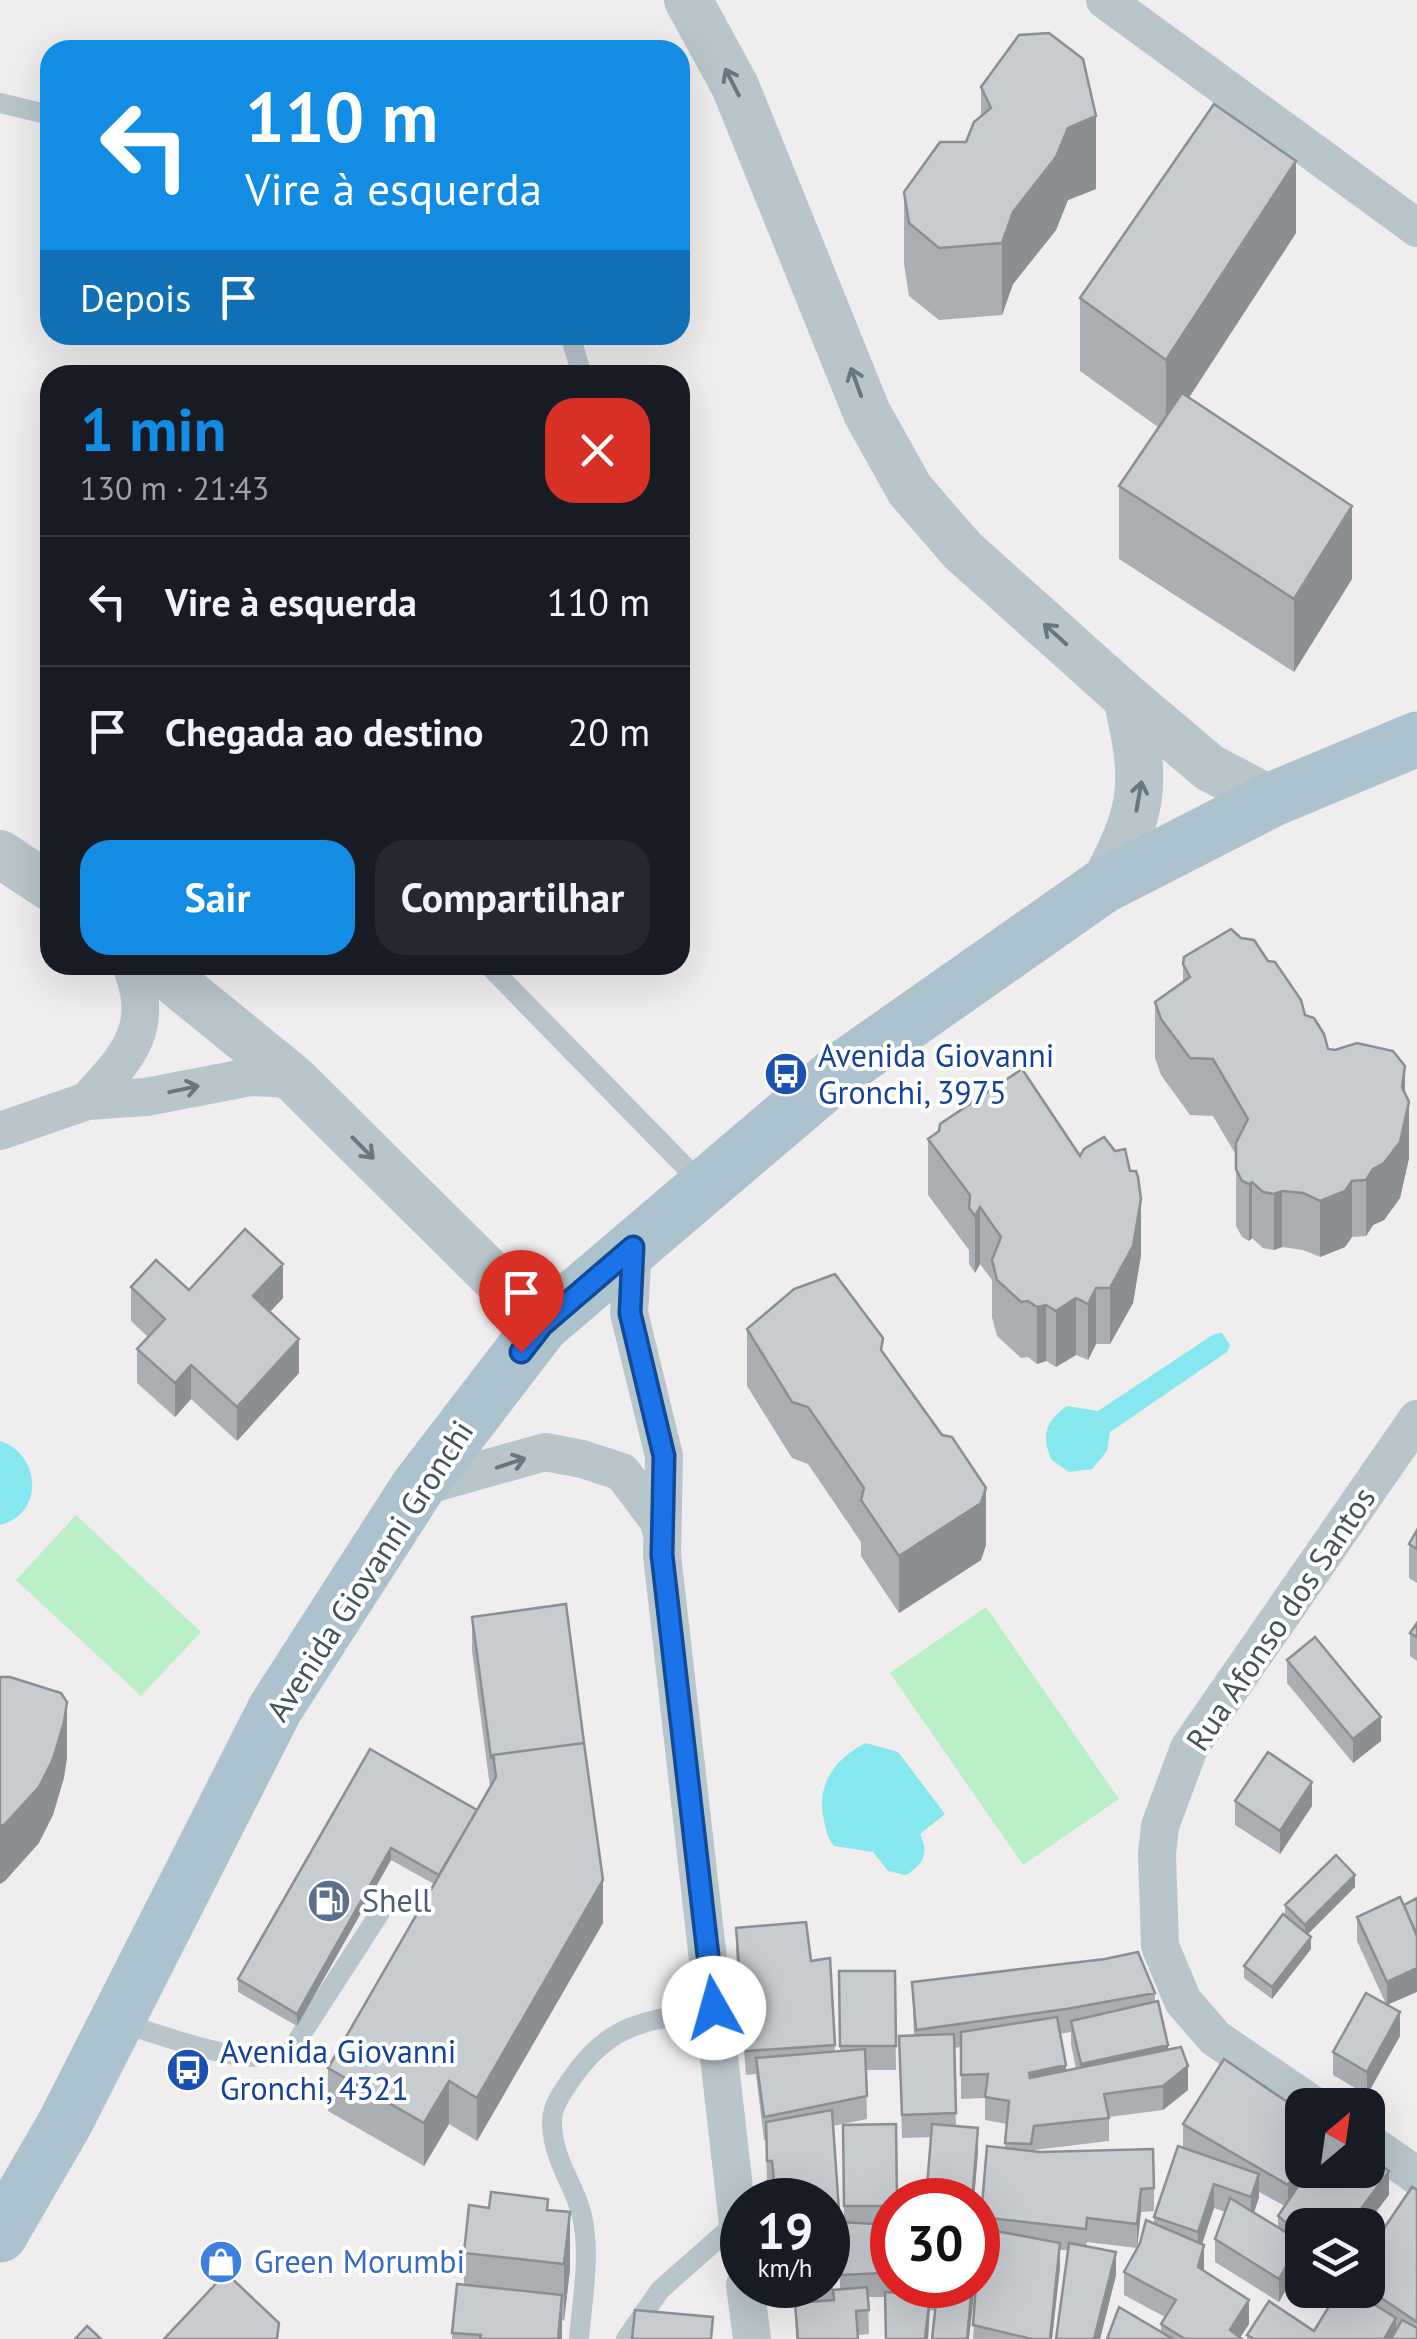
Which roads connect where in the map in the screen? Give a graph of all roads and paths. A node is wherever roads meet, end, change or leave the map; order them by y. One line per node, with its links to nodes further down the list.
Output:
1 (688, 0): 6 (street, one-way to 1)
2 (1105, 0): 5 (street)
3 (0, 103): 4 (lane)
4 (40, 113)
5 (1417, 228)
6 (1127, 698): 8 (street); 11 (street, one-way to 6)
7 (1417, 738): 8 (main road, Avenida Giovanni Gronchi)
8 (1270, 800): 11 (main road, Avenida Giovanni Gronchi)
9 (0, 854): 10 (street)
10 (40, 881)
11 (1103, 886): 18 (main road, Avenida Giovanni Gronchi)
12 (135, 975): 16 (street)
13 (166, 975): 15 (street)
14 (498, 975): 18 (lane)
15 (294, 1079): 16 (street, one-way to 15); 20 (street, one-way to 20)
16 (87, 1100): 17 (street)
17 (0, 1131)
18 (704, 1187): 19 (main road, Avenida Giovanni Gronchi)
19 (633, 1247): 20 (main road, Avenida Giovanni Gronchi); 23 (street)
20 (542, 1325): 22 (main road, Avenida Giovanni Gronchi)
21 (1417, 1419): 27 (street, Rua Afonso dos Santos)
22 (417, 1488): 23 (street, one-way to 23); 26 (main road, Avenida Giovanni Gronchi)
23 (663, 1546): 25 (street)
24 (382, 1912): 26 (lane)
25 (714, 2008): 30 (street); 34 (lane)
26 (117, 2022): 31 (main road, Avenida Giovanni Gronchi)
27 (1289, 2088)
28 (1385, 2154): 29 (street)
29 (1417, 2176)
30 (733, 2178)
31 (0, 2235)
32 (720, 2237): 35 (lane)
33 (749, 2308): 36 (street)
34 (578, 2339)
35 (626, 2339)
36 (752, 2339)

